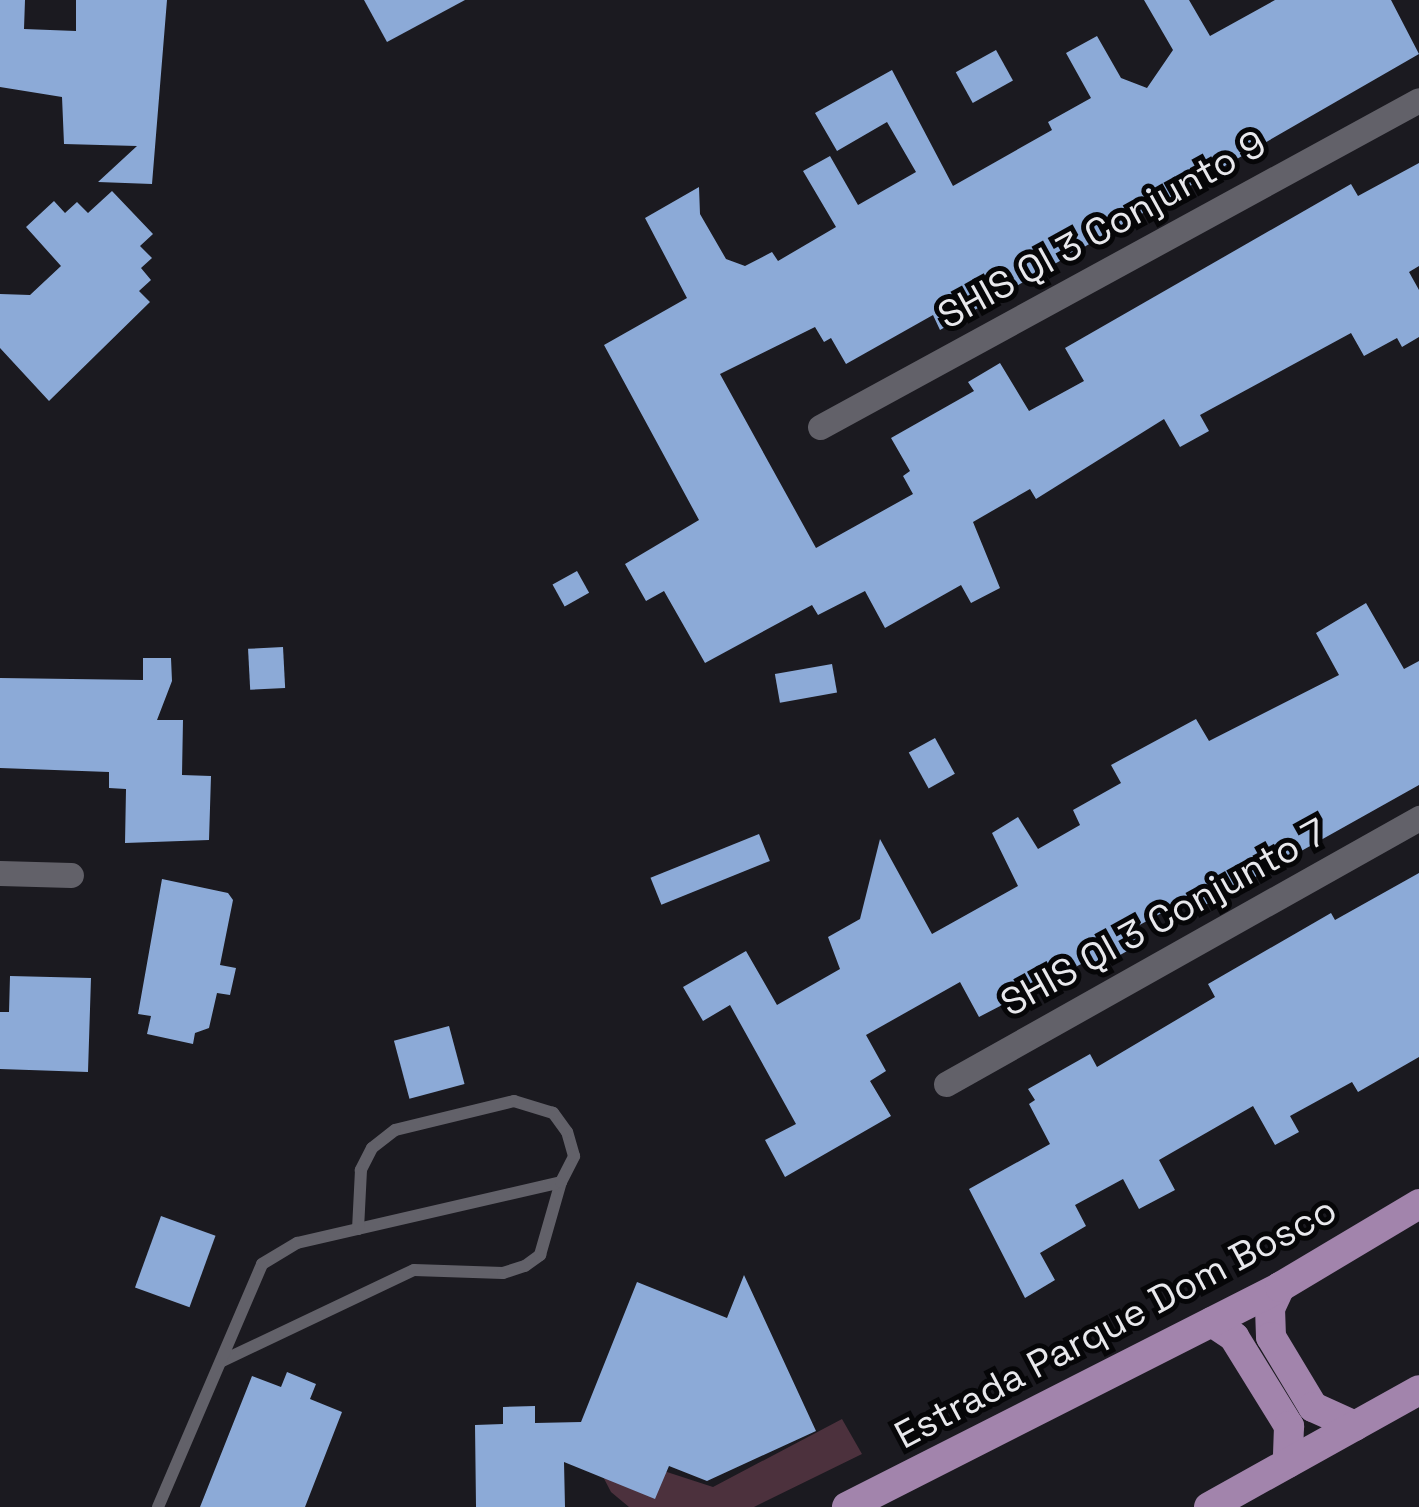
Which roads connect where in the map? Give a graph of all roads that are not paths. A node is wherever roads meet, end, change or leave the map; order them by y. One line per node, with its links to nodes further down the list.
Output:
1 (1419, 100): 2 (street, SHIS QI 3 Conjunto 9)
2 (820, 427)
3 (1419, 818): 6 (street, SHIS QI 3 Conjunto 7)
4 (0, 873): 5 (street)
5 (71, 875)
6 (946, 1084)
7 (561, 1182): 9 (lane); 9 (lane); 12 (lane)
8 (1419, 1204): 10 (main road, Estrada Parque Dom Bosco)
9 (358, 1228): 12 (lane)
10 (1280, 1288): 11 (main road, Estrada Parque Dom Bosco); 14 (main road)
11 (1212, 1322): 15 (main road); 17 (main road, Estrada Parque Dom Bosco)
12 (222, 1360): 16 (lane)
13 (1419, 1390): 14 (main road)
14 (1356, 1426): 15 (main road)
15 (1288, 1463): 18 (main road)
16 (158, 1507)
17 (847, 1507)
18 (1209, 1507)

